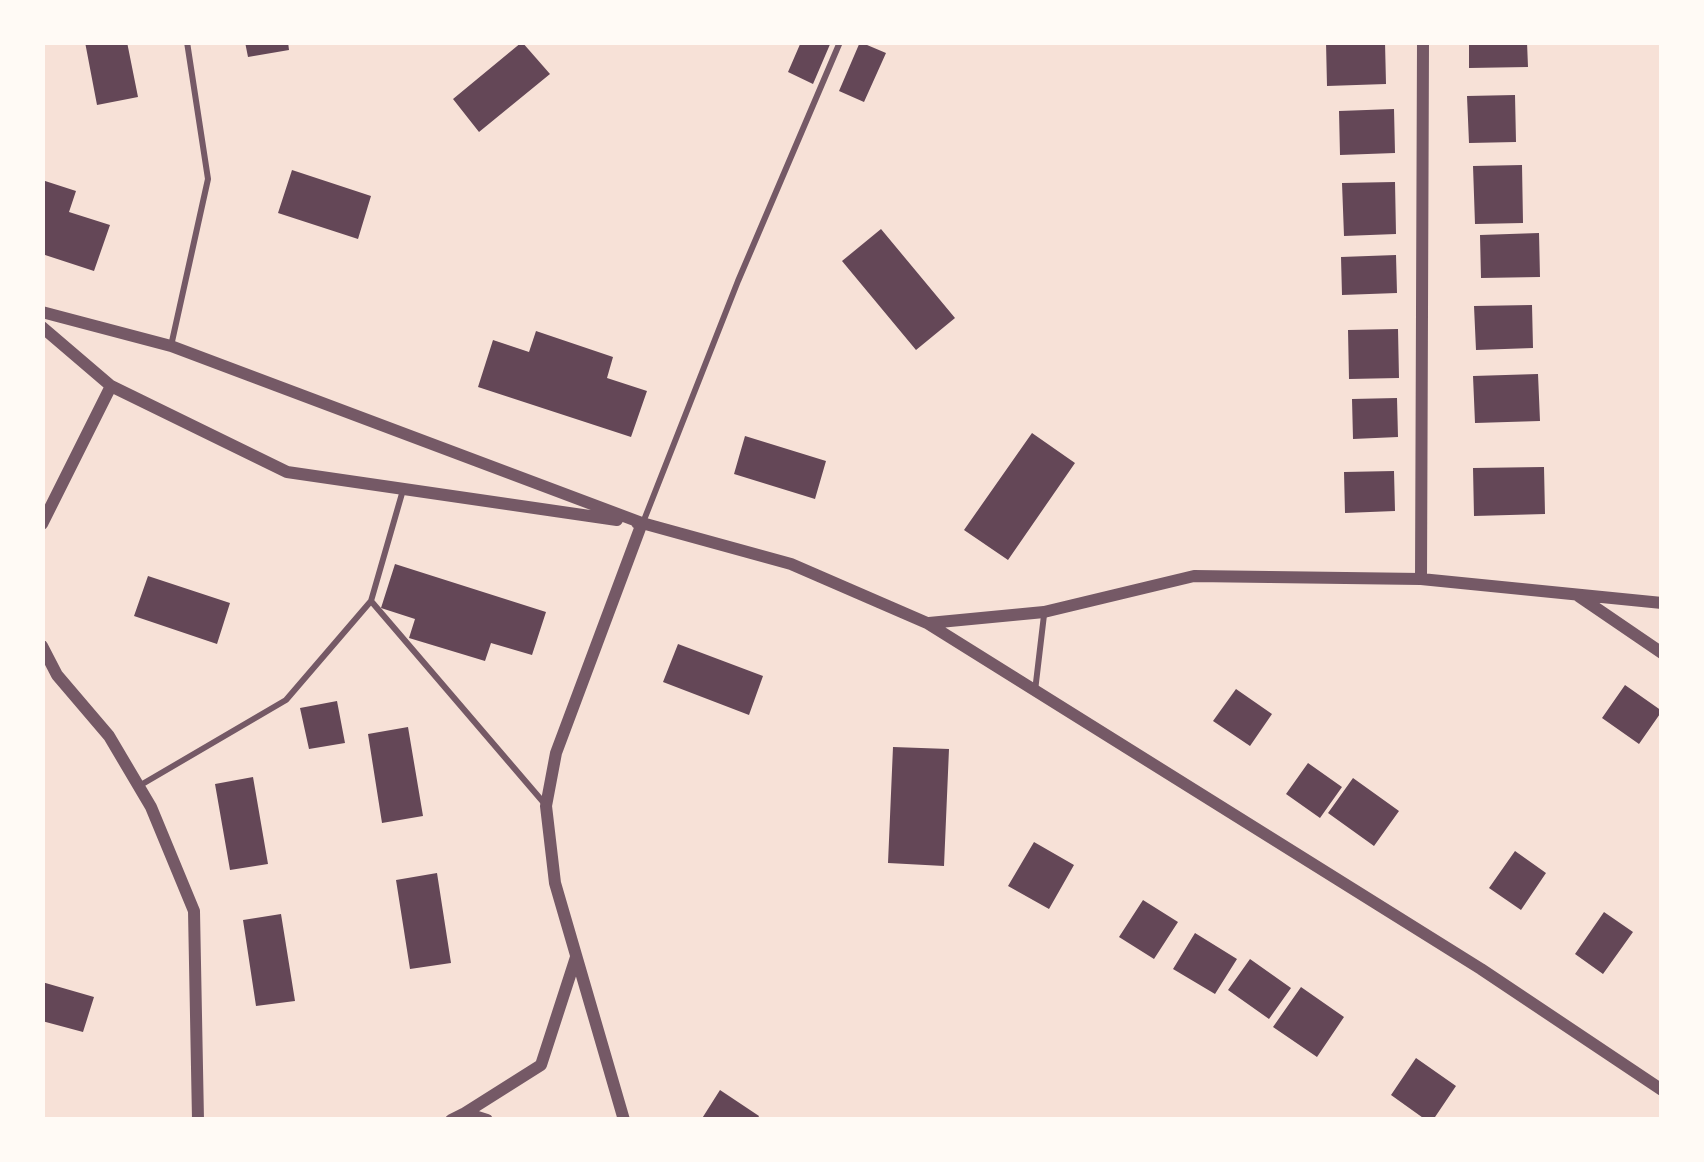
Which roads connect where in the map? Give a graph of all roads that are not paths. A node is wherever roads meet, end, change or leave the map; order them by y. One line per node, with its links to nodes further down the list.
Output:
1 (187, 42): 6 (lane)
2 (840, 42): 10 (lane)
3 (1423, 42): 11 (street)
4 (42, 312): 6 (street)
5 (42, 327): 7 (street)
6 (171, 346): 10 (street)
7 (111, 386): 8 (street); 9 (street)
8 (404, 489): 10 (street); 13 (lane)
9 (42, 524)
10 (642, 524): 16 (street); 21 (street)
11 (1421, 579): 12 (street); 15 (street)
12 (1576, 595): 14 (street); 18 (street)
13 (370, 601): 20 (lane); 21 (lane)
14 (1662, 603)
15 (1044, 612): 16 (street); 19 (lane)
16 (927, 623): 19 (street)
17 (42, 646): 20 (street)
18 (1662, 653)
19 (1035, 691): 23 (street)
20 (139, 786): 25 (street)
21 (545, 806): 22 (street)
22 (576, 957): 24 (street); 28 (street)
23 (1662, 1090)
24 (465, 1113): 26 (street); 27 (street)
25 (197, 1120)
26 (451, 1120)
27 (488, 1120)
28 (624, 1120)

